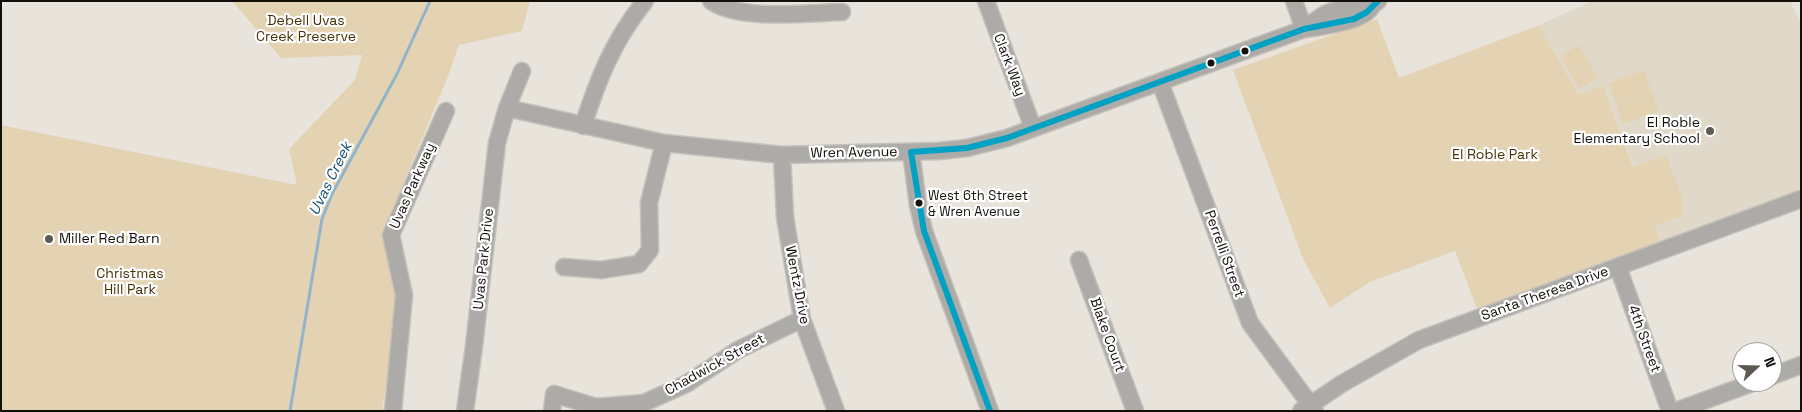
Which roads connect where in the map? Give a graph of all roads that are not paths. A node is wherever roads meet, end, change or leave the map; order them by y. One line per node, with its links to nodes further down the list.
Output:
1 (644, 1): 12 (street)
2 (711, 1): 6 (street)
3 (986, 1): 13 (street, Clark Way)
4 (1294, 1): 7 (street)
5 (1371, 2): 7 (street, Wren Avenue)
6 (842, 12)
7 (1304, 29): 9 (street, Wren Avenue)
8 (522, 71): 10 (street, Uvas Park Drive)
9 (1160, 82): 13 (street, Wren Avenue); 25 (street, Perrelli Street)
10 (507, 108): 12 (street, Wren Avenue); 27 (street, Uvas Park Drive)
11 (446, 111): 26 (street, Uvas Parkway)
12 (583, 126): 14 (street, Wren Avenue)
13 (1033, 128): 15 (street, Wren Avenue)
14 (664, 143): 16 (street, Wren Avenue); 19 (street)
15 (912, 152): 16 (street, Wren Avenue); 30 (street)
16 (782, 155): 21 (street, Wentz Drive)
17 (1801, 199): 20 (street, Santa Theresa Drive)
18 (1079, 260): 31 (street, Blake Court)
19 (564, 267)
20 (1618, 267): 25 (street, Santa Theresa Drive); 32 (street, 4th Street)
21 (802, 319): 28 (street, Chadwick Street); 29 (street, Wentz Drive)
22 (1801, 366): 23 (street)
23 (1782, 373)
24 (1732, 391): 33 (street)
25 (1309, 409)
26 (393, 411)
27 (464, 411)
28 (552, 411)
29 (836, 411)
30 (990, 411)
31 (1135, 411)
32 (1670, 411)
33 (1676, 411)

